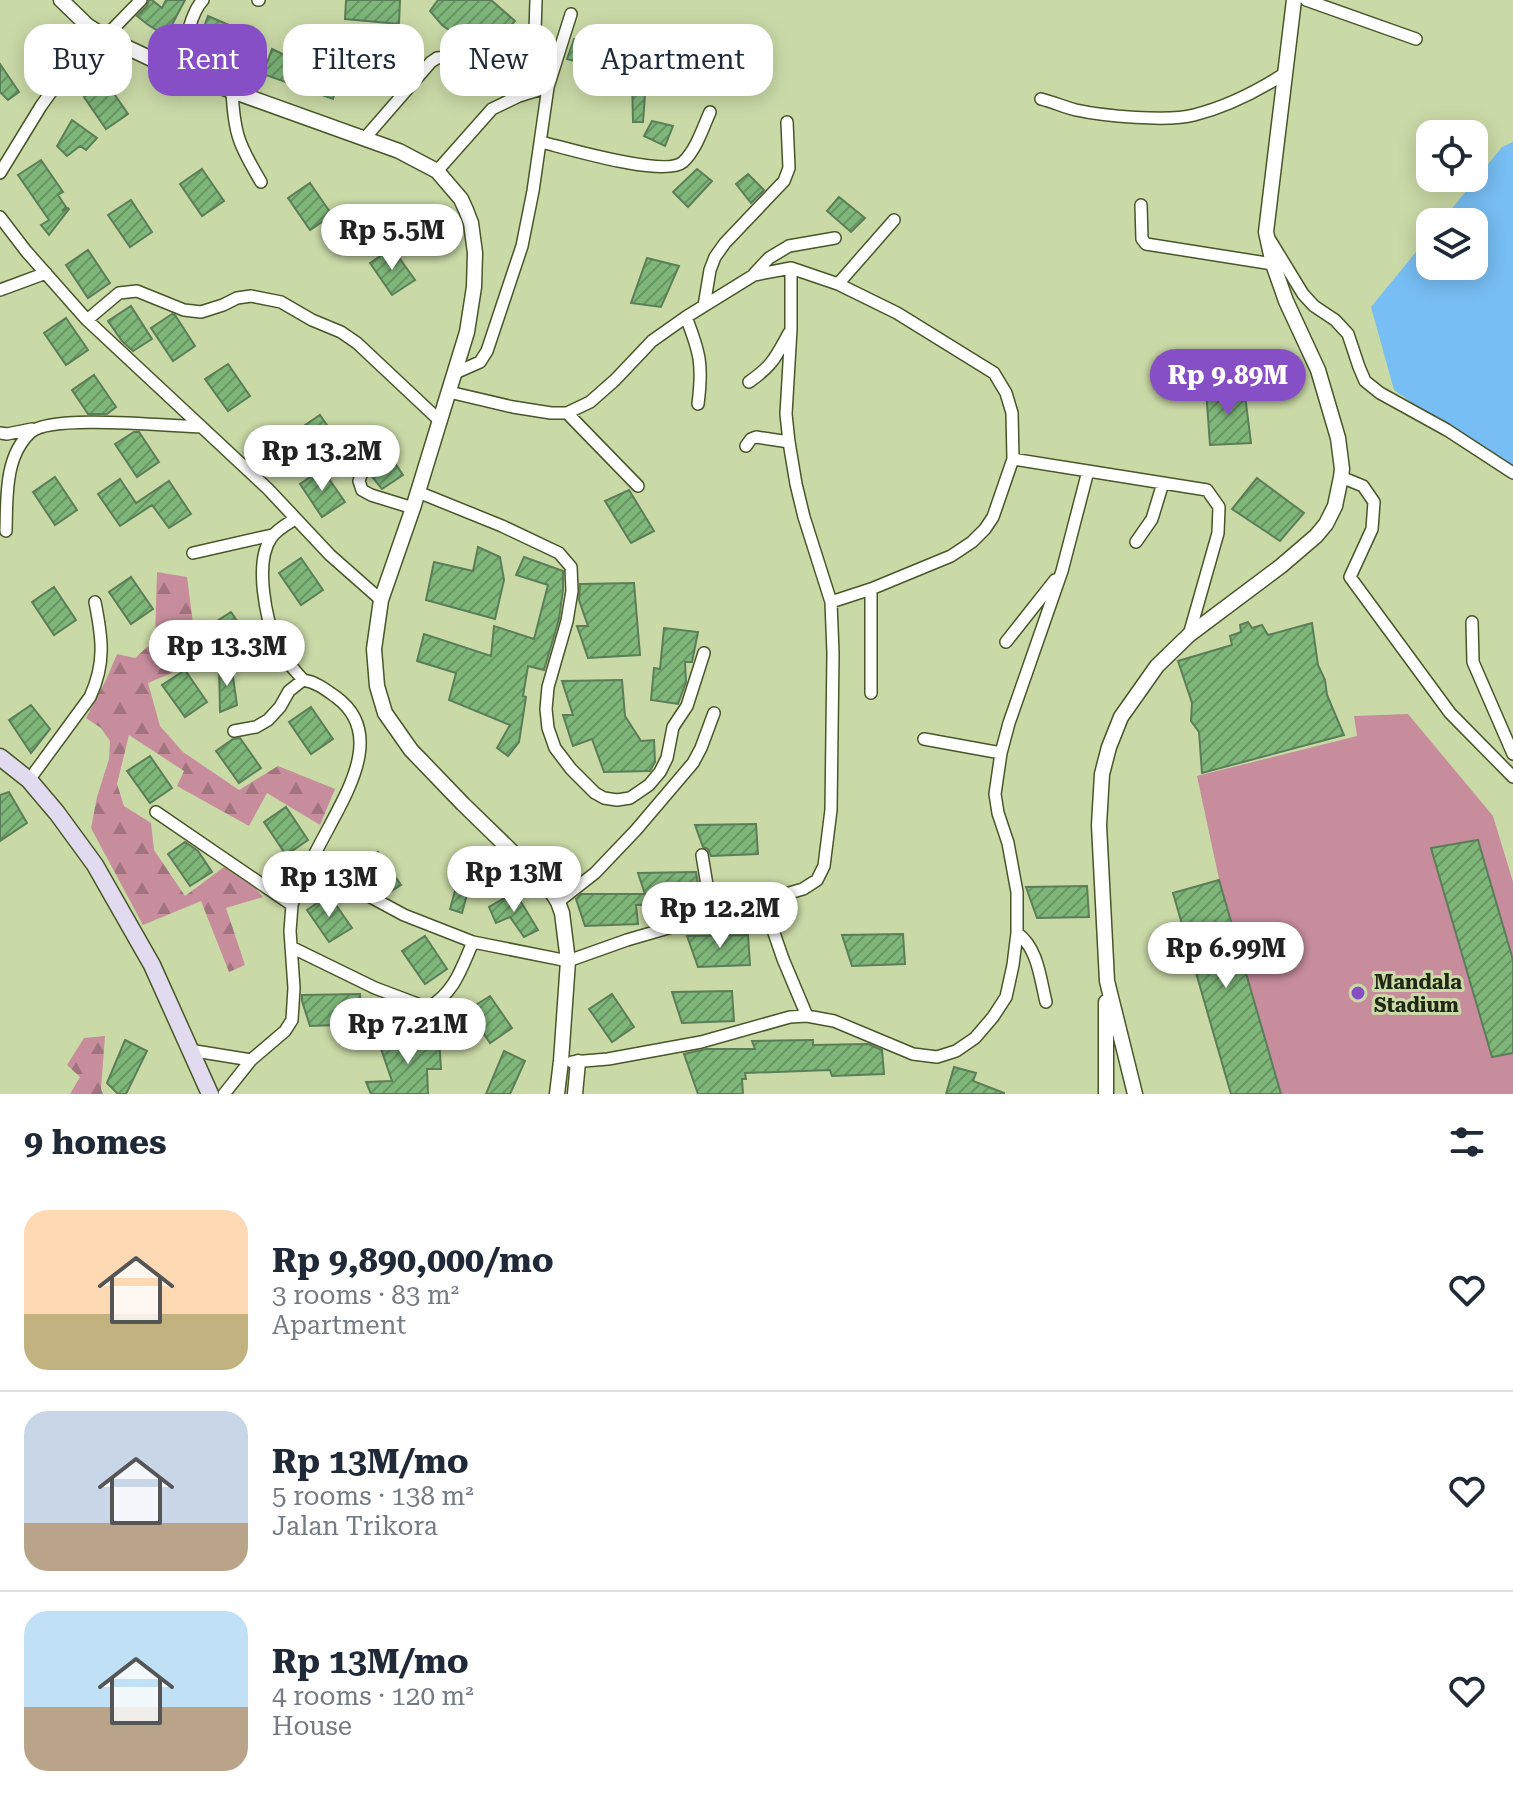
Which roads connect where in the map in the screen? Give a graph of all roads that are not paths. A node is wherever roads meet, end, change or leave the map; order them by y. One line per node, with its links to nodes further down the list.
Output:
1 (61, 0): 8 (street)
2 (141, 0): 9 (street)
3 (203, 0): 10 (street)
4 (536, 0): 22 (street)
5 (1294, 0): 13 (street)
6 (1306, 0): 11 (street)
7 (571, 14): 12 (street)
8 (86, 24)
9 (118, 24)
10 (192, 24)
11 (1416, 39)
12 (557, 58)
13 (1284, 74): 19 (street); 30 (street)
14 (48, 96): 25 (street)
15 (232, 96): 26 (street)
16 (248, 96): 22 (street)
17 (519, 96): 24 (street)
18 (547, 96): 23 (street)
19 (1041, 99)
20 (710, 112): 23 (street)
21 (787, 122): 38 (street)
22 (364, 139): 24 (street)
23 (541, 142): 42 (street)
24 (437, 171): 42 (street)
25 (0, 173)
26 (261, 182)
27 (1141, 205): 32 (street)
28 (0, 217): 34 (street)
29 (894, 220): 36 (street)
30 (1266, 232): 32 (street); 56 (street)
31 (835, 238): 35 (street)
32 (1273, 264): 57 (street)
33 (791, 268): 35 (street); 36 (street); 41 (street)
34 (46, 273): 37 (street); 40 (street)
35 (754, 275): 38 (street)
36 (838, 284): 53 (street)
37 (0, 290)
38 (704, 306): 39 (street)
39 (686, 317): 45 (street); 46 (street)
40 (87, 320): 47 (street); 48 (street)
41 (791, 329): 43 (street); 51 (street)
42 (455, 373): 44 (street)
43 (749, 382)
44 (449, 392): 46 (street); 47 (street)
45 (698, 404)
46 (567, 413): 59 (street)
47 (440, 421): 60 (street)
48 (201, 427): 49 (street); 62 (street)
49 (33, 429): 50 (street); 63 (street)
50 (0, 433)
51 (789, 442): 52 (street); 71 (street)
52 (746, 446)
53 (1013, 459): 54 (street); 68 (street)
54 (1088, 471): 58 (street); 67 (street)
55 (362, 472): 61 (street)
56 (1513, 473)
57 (1341, 477): 73 (street); 84 (street)
58 (1163, 483): 65 (street); 73 (street)
59 (638, 486)
60 (418, 492): 61 (street); 75 (street)
61 (413, 508): 69 (street)
62 (295, 519): 64 (street); 69 (street)
63 (6, 531)
64 (272, 535): 66 (street); 76 (street)
65 (1136, 542)
66 (193, 553)
67 (1062, 571): 74 (street); 81 (street)
68 (871, 589): 71 (street); 77 (street)
69 (381, 600): 90 (street)
70 (95, 602): 85 (street)
71 (831, 602): 89 (street)
72 (1472, 622): 82 (street)
73 (1189, 635): 97 (street)
74 (1006, 642)
75 (704, 653)
76 (303, 680): 79 (street); 87 (street)
77 (871, 693)
78 (714, 713): 90 (street)
79 (234, 731)
80 (924, 739): 81 (street)
81 (1001, 753): 93 (street)
82 (1513, 754)
83 (0, 757): 85 (main road)
84 (1513, 777)
85 (29, 780): 100 (main road)
86 (156, 812): 91 (street)
87 (315, 855): 91 (street); 94 (street)
88 (702, 855): 92 (street)
89 (763, 901): 92 (street); 99 (street)
90 (558, 902): 96 (street)
91 (292, 905): 95 (street)
92 (712, 915): 96 (street)
93 (1017, 933): 98 (street); 99 (street)
94 (473, 942): 95 (street); 96 (street)
95 (291, 947): 101 (street)
96 (568, 961): 102 (street)
97 (1107, 981): 108 (street); 109 (street)
98 (1046, 1002)
99 (807, 1016): 103 (street)
100 (189, 1050): 101 (street); 104 (main road)
101 (251, 1060): 105 (street)
102 (561, 1061): 103 (street); 106 (street)
103 (578, 1062): 107 (street)
104 (210, 1094)
105 (224, 1094)
106 (557, 1094)
107 (575, 1094)
108 (1106, 1094)
109 (1135, 1094)

